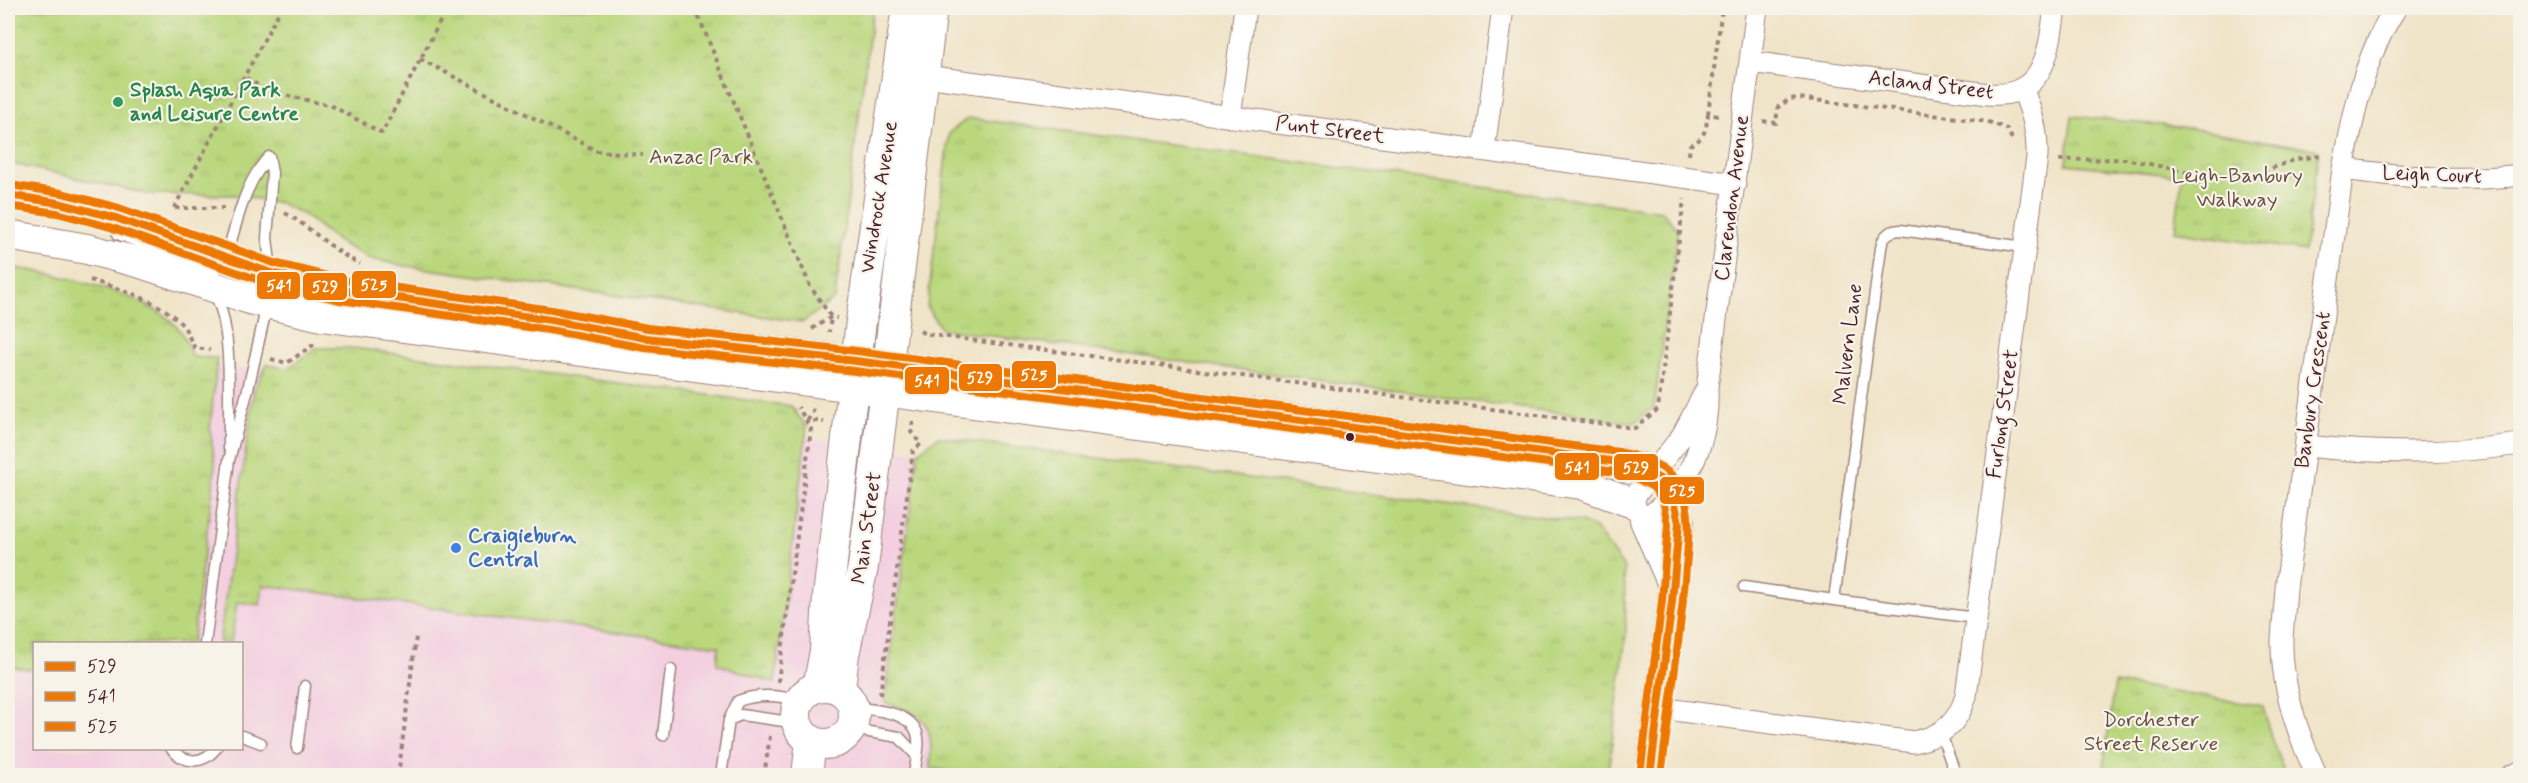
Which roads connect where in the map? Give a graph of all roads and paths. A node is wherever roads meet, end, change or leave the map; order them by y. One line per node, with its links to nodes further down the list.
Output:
1 (281, 8): 15 (path)
2 (447, 8): 12 (path)
3 (695, 8): 43 (path)
4 (907, 8): 14 (street, Windrock Avenue)
5 (932, 8): 14 (street, Windrock Avenue)
6 (1245, 8): 18 (street)
7 (1503, 8): 21 (street)
8 (1722, 8): 17 (path)
9 (1757, 8): 13 (street, Clarendon Avenue)
10 (2055, 8): 16 (street, Acland Street)
11 (2396, 8): 25 (street, Banbury Crescent)
12 (420, 58): 15 (path); 22 (path)
13 (1750, 62): 16 (street, Acland Street); 28 (street, Clarendon Avenue)
14 (912, 74): 18 (street, Punt Street); 42 (street, Windrock Avenue); 48 (street, Windrock Avenue)
15 (246, 78): 32 (path)
16 (2022, 88): 24 (street, Furlong Street)
17 (1708, 114)
18 (1230, 117): 21 (street, Punt Street)
19 (1989, 122): 20 (path)
20 (1776, 123)
21 (1484, 150): 27 (street, Punt Street)
22 (643, 155)
23 (2321, 156): 24 (path)
24 (2037, 157): 35 (street, Furlong Street)
25 (2343, 169): 26 (street, Leigh Court); 54 (street, Banbury Crescent)
26 (2520, 175)
27 (1686, 177): 28 (street, Punt Street); 44 (path)
28 (1735, 184): 51 (street, Clarendon Avenue)
29 (9, 195): 36 (street); 41 (lane)
30 (163, 207): 32 (path)
31 (242, 207): 32 (path); 33 (lane); 36 (lane)
32 (174, 208)
33 (268, 208): 37 (path); 38 (lane)
34 (8, 236): 40 (street)
35 (2025, 247): 61 (lane, Malvern Lane); 62 (street, Furlong Street)
36 (226, 258): 38 (street)
37 (362, 266)
38 (271, 273): 48 (street)
39 (85, 279): 46 (path)
40 (207, 286): 41 (street); 46 (lane)
41 (267, 303): 47 (lane); 48 (street)
42 (894, 325): 44 (path); 49 (street, Windrock Avenue)
43 (810, 331)
44 (925, 334): 50 (path)
45 (324, 344): 47 (path)
46 (226, 352): 55 (lane)
47 (256, 356): 55 (lane)
48 (855, 374): 49 (street); 68 (street, Main Street)
49 (887, 378): 50 (street); 68 (street, Main Street)
50 (918, 382): 56 (street); 58 (street); 68 (path)
51 (1707, 388): 56 (street, Clarendon Avenue); 57 (street, Clarendon Avenue)
52 (794, 402): 68 (path)
53 (2520, 444): 54 (street)
54 (2306, 446): 87 (street, Banbury Crescent)
55 (229, 460): 64 (lane)
56 (1652, 474): 57 (street); 58 (street, Clarendon Avenue)
57 (1673, 495): 58 (street, Clarendon Avenue); 59 (street)
58 (1637, 511): 59 (street)
59 (1672, 582): 67 (street)
60 (1744, 587): 61 (lane)
61 (1834, 600): 62 (lane)
62 (1976, 618): 70 (street, Furlong Street)
63 (416, 638): 79 (path)
64 (205, 642)
65 (671, 670): 71 (lane)
66 (304, 686): 74 (lane)
67 (1659, 708): 70 (street); 85 (street)
68 (821, 713): 69 (lane); 69 (lane); 77 (lane); 77 (lane); 81 (path); 82 (street, Main Street); 83 (street, Main Street)
69 (729, 720): 80 (lane)
70 (1941, 734): 86 (lane)
71 (663, 735)
72 (243, 736): 73 (lane)
73 (243, 745)
74 (297, 748)
75 (173, 750): 76 (lane)
76 (214, 750)
77 (916, 755): 84 (lane)
78 (2520, 772): 88 (street)
79 (398, 776)
80 (721, 776)
81 (764, 776)
82 (807, 776)
83 (826, 776)
84 (914, 776)
85 (1650, 776)
86 (1956, 776)
87 (2317, 776)
88 (2511, 776)

